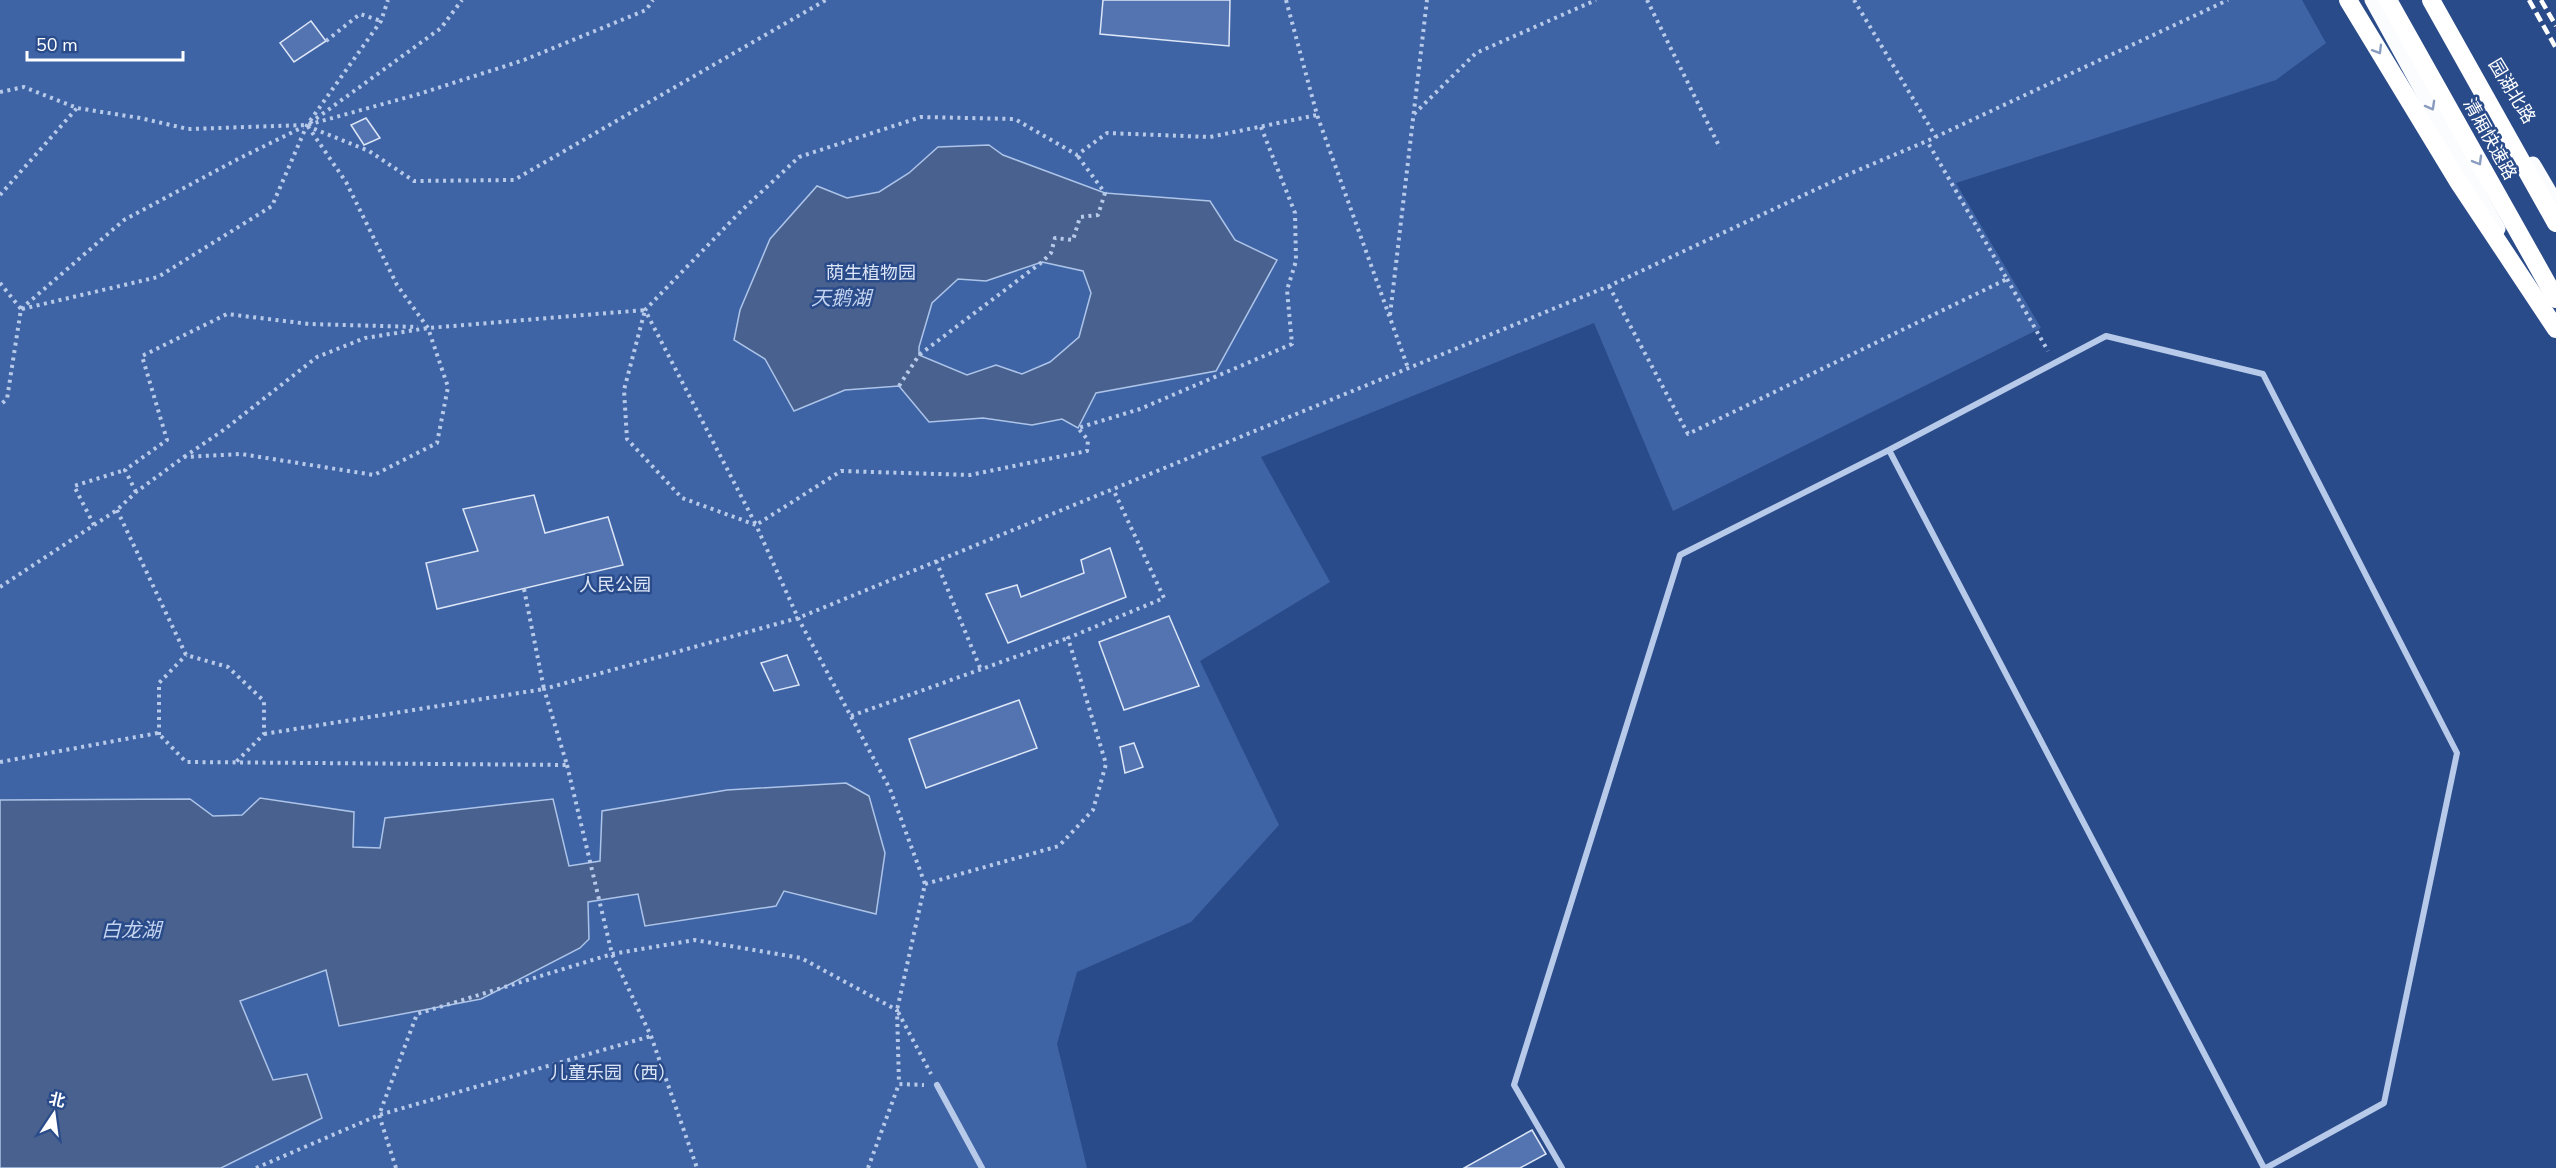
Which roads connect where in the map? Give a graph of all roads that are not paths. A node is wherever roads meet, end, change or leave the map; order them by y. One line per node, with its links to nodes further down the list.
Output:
1 (2348, 0): 8 (highway, one-way to 8, bridge)
2 (2372, 0): 8 (main road, one-way to 8)
3 (2388, 0): 7 (highway, 清厢快速路, one-way to 7)
4 (2432, 0): 5 (main road, 园湖北路); 6 (highway, 清厢快速路)
5 (2556, 203)
6 (2556, 223)
7 (2556, 299)
8 (2556, 332)
9 (1889, 450): 12 (street); 13 (street); 13 (street)
10 (937, 1085): 11 (street)
11 (982, 1168)
12 (1562, 1168)
13 (2265, 1168)

